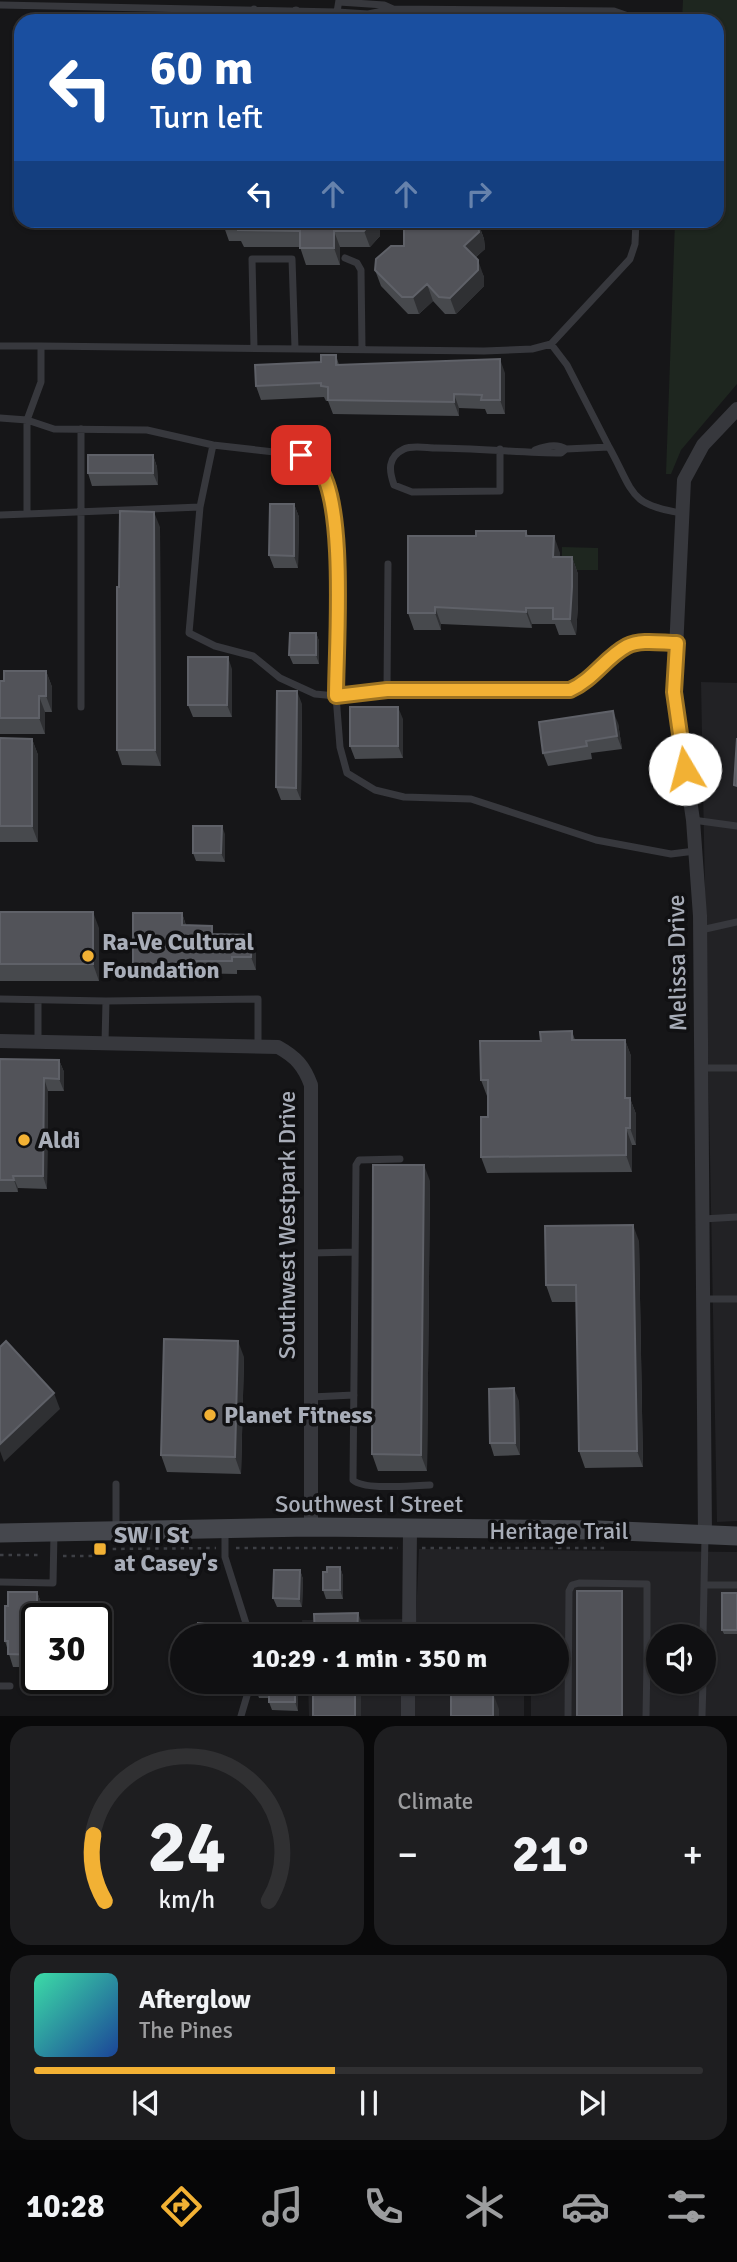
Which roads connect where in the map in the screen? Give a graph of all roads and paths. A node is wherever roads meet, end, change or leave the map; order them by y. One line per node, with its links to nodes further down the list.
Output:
1 (339, 1): 4 (lane); 6 (lane)
2 (0, 5): 3 (lane)
3 (254, 9): 5 (lane); 7 (lane)
4 (393, 9): 6 (lane); 9 (lane)
5 (296, 10): 6 (lane); 8 (lane)
6 (337, 12)
7 (254, 14)
8 (296, 14)
9 (623, 14)
10 (636, 228): 12 (lane)
11 (345, 258): 17 (lane)
12 (551, 344): 17 (lane); 23 (lane)
13 (0, 346): 14 (lane)
14 (41, 346): 15 (lane); 20 (lane)
15 (254, 348): 16 (lane); 16 (lane)
16 (295, 348): 17 (lane)
17 (362, 348)
18 (737, 409): 27 (street, Melissa Drive)
19 (0, 418): 20 (lane)
20 (27, 420): 21 (lane); 28 (lane)
21 (81, 429): 22 (lane); 26 (lane)
22 (213, 445): 25 (lane); 33 (lane)
23 (609, 447): 24 (lane); 27 (lane)
24 (500, 449): 24 (lane)
25 (200, 507): 26 (lane); 33 (lane)
26 (83, 513): 28 (lane); 34 (lane)
27 (682, 513): 31 (street, Melissa Drive)
28 (27, 514): 29 (lane)
29 (0, 515)
30 (388, 564): 32 (lane)
31 (677, 643): 32 (lane); 35 (street, Melissa Drive)
32 (387, 690): 33 (lane)
33 (336, 696): 37 (lane)
34 (81, 706)
35 (693, 820): 36 (lane); 37 (street, Melissa Drive)
36 (737, 826)
37 (695, 851): 39 (street, Melissa Drive)
38 (737, 922): 39 (lane)
39 (701, 930): 47 (street, Melissa Drive)
40 (0, 999): 41 (lane)
41 (38, 1000): 42 (lane); 44 (lane)
42 (106, 1001): 45 (lane); 46 (lane)
43 (0, 1041): 44 (street, Southwest Westpark Drive)
44 (38, 1041): 45 (street, Southwest Westpark Drive)
45 (105, 1043): 46 (street, Southwest Westpark Drive)
46 (258, 1047): 53 (street, Southwest Westpark Drive)
47 (702, 1068): 48 (lane); 51 (street, Melissa Drive)
48 (737, 1068)
49 (400, 1159): 52 (lane)
50 (737, 1217): 51 (lane)
51 (703, 1219): 54 (street, Melissa Drive)
52 (355, 1252): 53 (lane); 56 (lane)
53 (311, 1254): 57 (street, Southwest Westpark Drive)
54 (703, 1299): 55 (lane); 66 (street, Melissa Drive)
55 (737, 1299)
56 (354, 1395): 57 (lane); 59 (lane)
57 (311, 1397): 60 (street, Southwest Westpark Drive)
58 (116, 1484): 64 (lane)
59 (430, 1485)
60 (311, 1527): 61 (main road, Southwest I Street); 62 (main road, Southwest I Street)
61 (225, 1529): 64 (main road, Southwest I Street); 75 (lane)
62 (410, 1529): 66 (main road, Southwest I Street); 76 (street)
63 (54, 1532): 64 (main road, Southwest I Street); 65 (main road, Southwest I Street); 72 (lane)
64 (116, 1532)
65 (0, 1534)
66 (705, 1536): 67 (main road, Southwest I Street); 73 (lane)
67 (737, 1536)
68 (428, 1548): 69 (path, Heritage Trail)
69 (607, 1548)
70 (0, 1555): 71 (path)
71 (20, 1555)
72 (0, 1582)
73 (705, 1585): 74 (lane); 78 (lane)
74 (737, 1585)
75 (246, 1624)
76 (409, 1624)
77 (647, 1624): 87 (lane)
78 (703, 1624)
79 (0, 1686): 80 (lane)
80 (10, 1686)
81 (247, 1694): 85 (lane)
82 (408, 1694): 86 (street)
83 (646, 1694): 88 (lane)
84 (702, 1694): 89 (lane)
85 (241, 1716)
86 (408, 1716)
87 (568, 1716)
88 (646, 1716)
89 (702, 1716)

